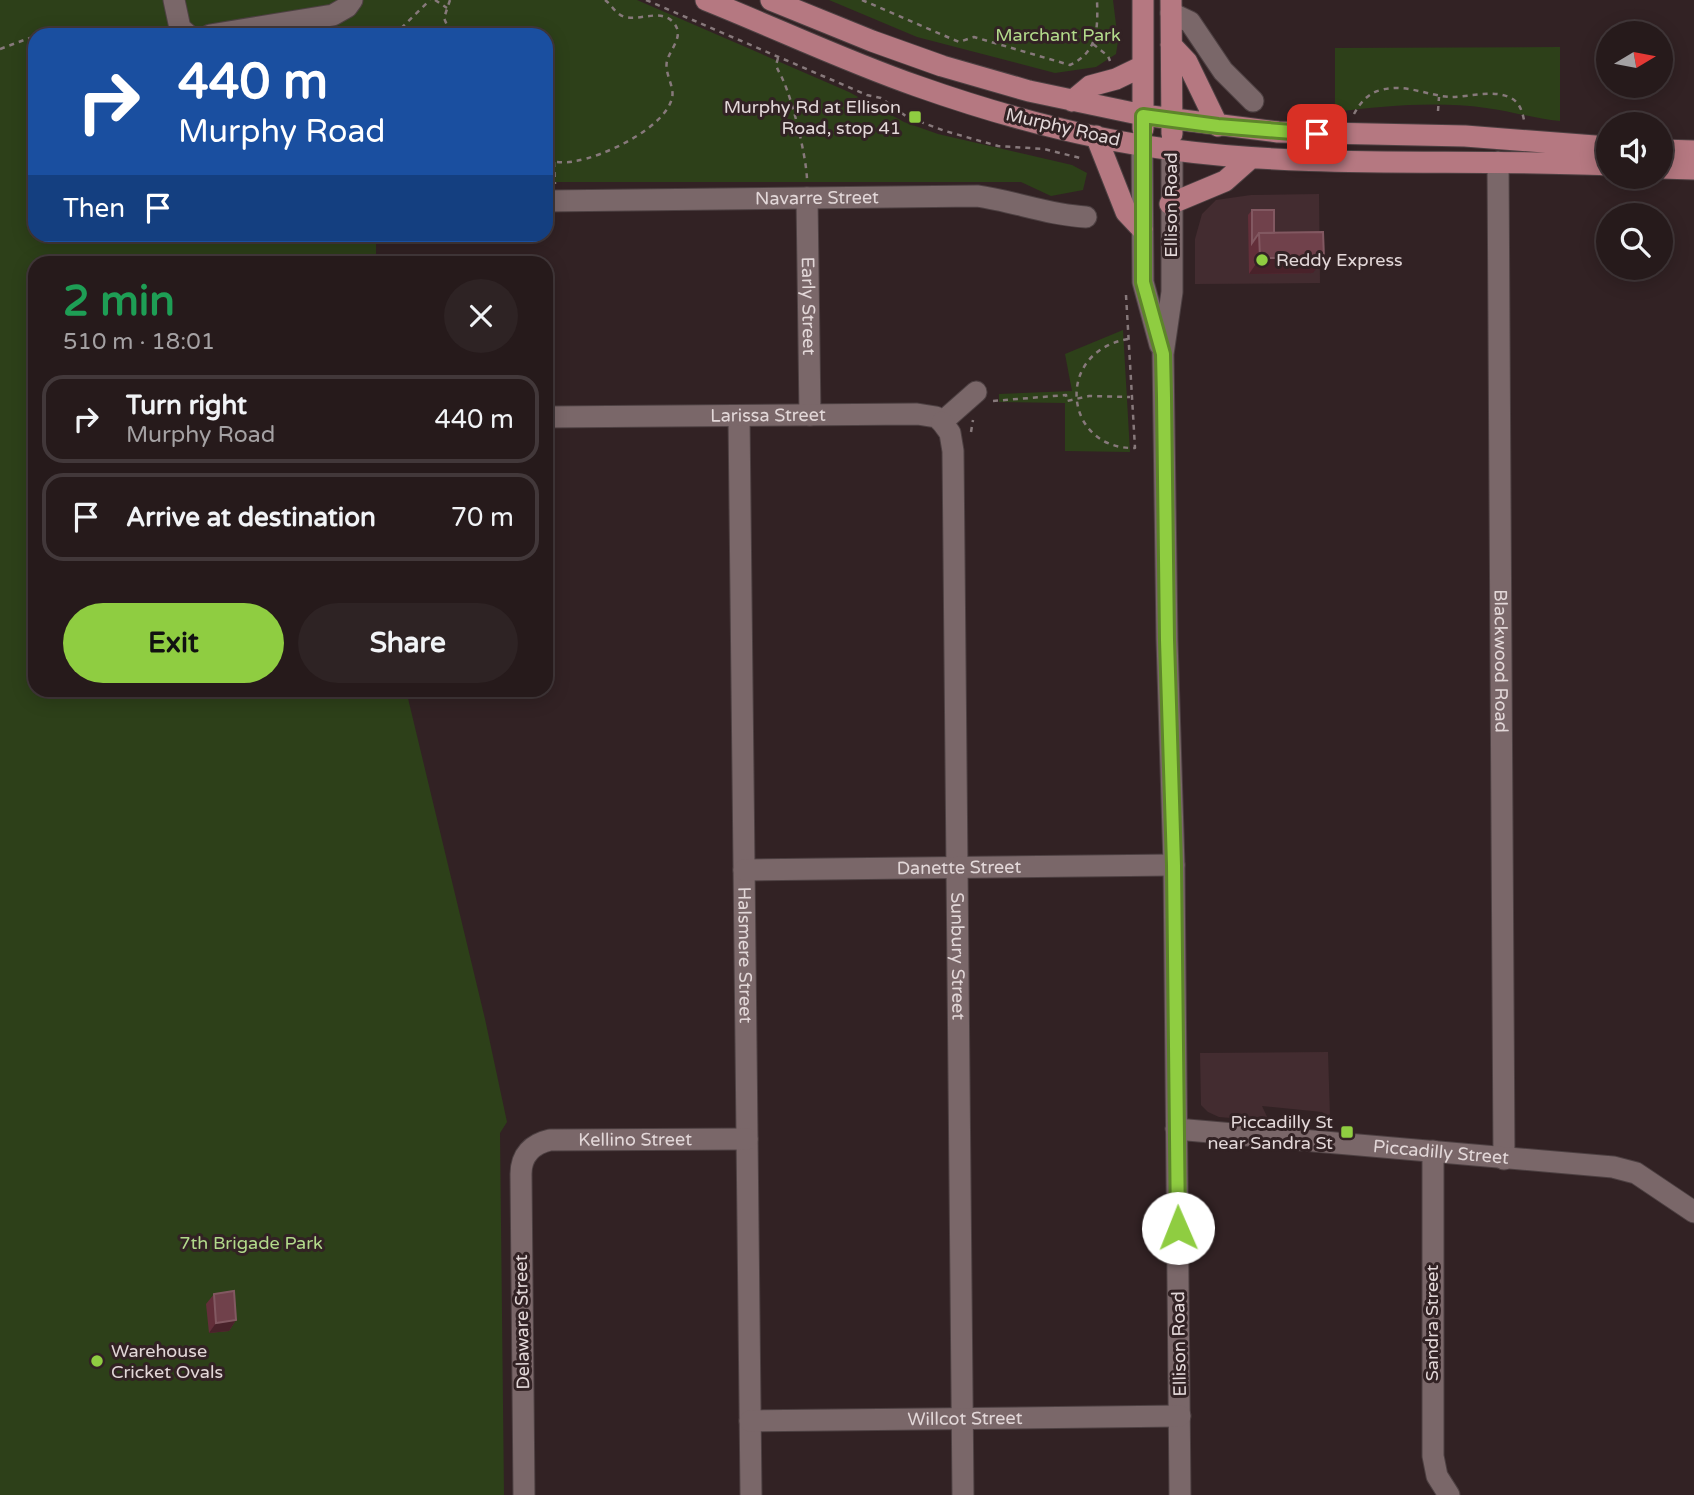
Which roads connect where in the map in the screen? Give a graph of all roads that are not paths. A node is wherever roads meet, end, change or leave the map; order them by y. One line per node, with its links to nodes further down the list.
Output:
1 (174, 0): 7 (street)
2 (352, 0): 8 (street)
3 (706, 0): 16 (main road, Murphy Road)
4 (771, 0): 11 (main road, Murphy Road)
5 (1143, 0): 10 (main road, Ellison Road)
6 (1171, 7): 9 (main road, Ellison Road); 12 (street, Ellison Road)
7 (180, 28)
8 (253, 28)
9 (1171, 45): 14 (main road, Ellison Road); 15 (main road)
10 (1143, 66): 11 (main road); 13 (main road, Ellison Road)
11 (1072, 101): 13 (main road, Murphy Road)
12 (1253, 101)
13 (1143, 116): 14 (main road, Murphy Road); 17 (main road, Ellison Road)
14 (1171, 120): 15 (main road, Murphy Road); 19 (main road, Ellison Road)
15 (1218, 126): 18 (main road, Murphy Road)
16 (1096, 136): 17 (main road, Murphy Road); 31 (main road)
17 (1142, 145): 19 (main road, Murphy Road); 31 (street, Ellison Road)
18 (1596, 146)
19 (1172, 150): 22 (main road, Murphy Road); 29 (street, Ellison Road)
20 (1673, 150): 21 (main road)
21 (1694, 151)
22 (1251, 158): 23 (main road, Murphy Road); 29 (main road)
23 (1498, 162): 24 (main road, Murphy Road); 45 (street, Blackwood Road)
24 (1596, 165)
25 (1673, 168): 26 (main road)
26 (1694, 169)
27 (553, 195): 28 (street, Navarre Street)
28 (807, 198): 30 (street, Navarre Street); 34 (street, Early Street)
29 (1170, 204): 32 (street, Ellison Road)
30 (1086, 217)
31 (1142, 229): 32 (street, Ellison Road)
32 (1163, 354): 38 (street, Ellison Road)
33 (982, 397): 37 (street)
34 (810, 415): 35 (street, Larissa Street); 37 (street, Larissa Street)
35 (739, 416): 36 (street, Larissa Street); 40 (street, Halsmere Street)
36 (553, 417)
37 (942, 422): 39 (street, Sunbury Street)
38 (1174, 865): 39 (street, Danette Street); 41 (street, Ellison Road)
39 (956, 866): 40 (street, Danette Street); 48 (street, Sunbury Street)
40 (744, 870): 42 (street, Halsmere Street)
41 (1176, 1129): 44 (street, Piccadilly Street); 47 (street, Ellison Road)
42 (747, 1139): 43 (street, Kellino Street); 49 (street, Halsmere Street)
43 (528, 1151): 51 (street, Delaware Street)
44 (1433, 1152): 45 (street, Piccadilly Street); 50 (street, Sandra Street)
45 (1504, 1159): 46 (street, Piccadilly Street)
46 (1694, 1212)
47 (1180, 1416): 48 (street, Willcot Street); 54 (street, Ellison Road)
48 (962, 1419): 49 (street, Willcot Street); 53 (street, Sunbury Street)
49 (750, 1421): 52 (street, Halsmere Street)
50 (1445, 1494)
51 (524, 1495)
52 (751, 1495)
53 (963, 1495)
54 (1181, 1495)

